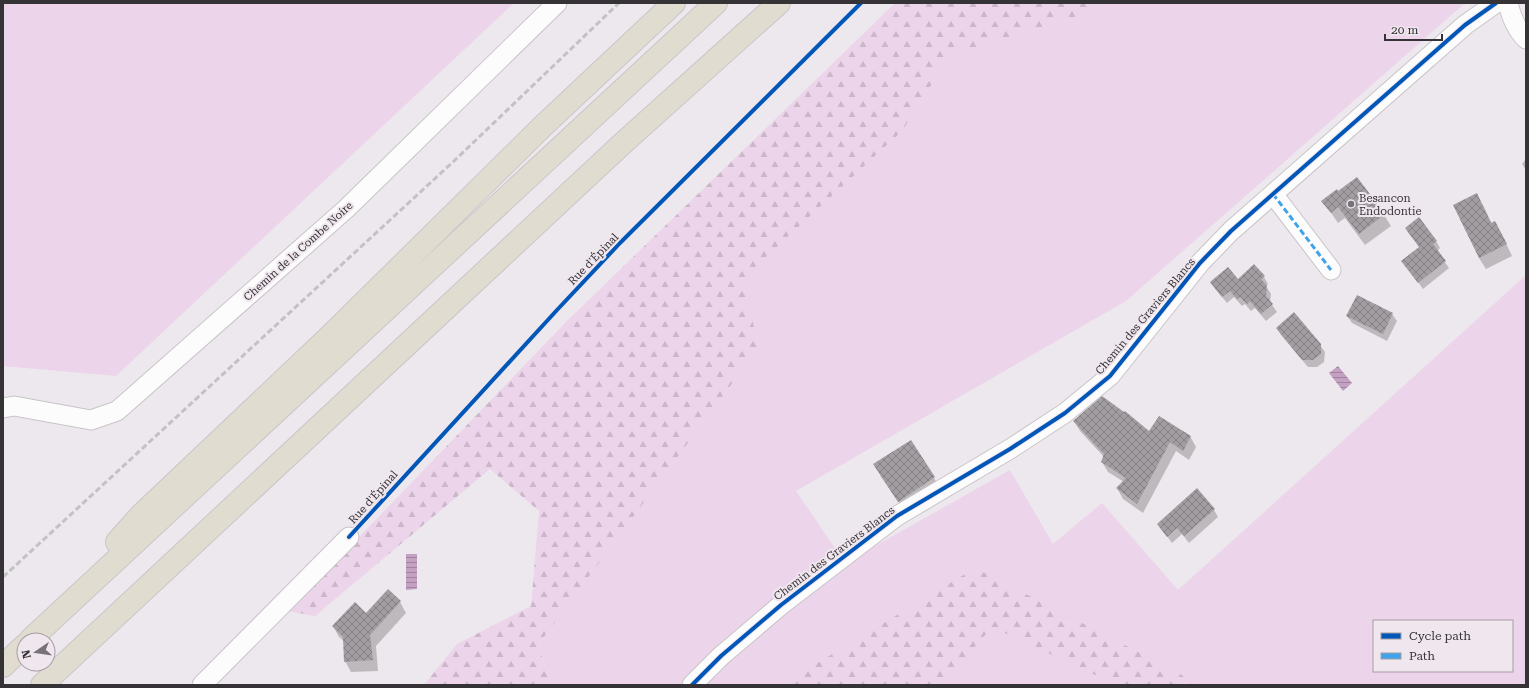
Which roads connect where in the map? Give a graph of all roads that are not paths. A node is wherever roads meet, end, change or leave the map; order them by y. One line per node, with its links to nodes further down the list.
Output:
1 (558, 3): 10 (street, Chemin de la Combe Noire)
2 (674, 3): 12 (highway)
3 (716, 3): 13 (highway)
4 (779, 3): 16 (highway)
5 (1496, 3): 8 (street, Chemin des Graviers Blancs)
6 (1508, 3): 7 (street)
7 (1526, 38)
8 (1273, 194): 9 (street); 18 (street, Chemin des Graviers Blancs)
9 (1331, 270)
10 (3, 408)
11 (349, 537): 17 (street)
12 (37, 632)
13 (39, 632)
14 (16, 653): 15 (highway)
15 (3, 666)
16 (42, 685)
17 (202, 685)
18 (692, 685)

